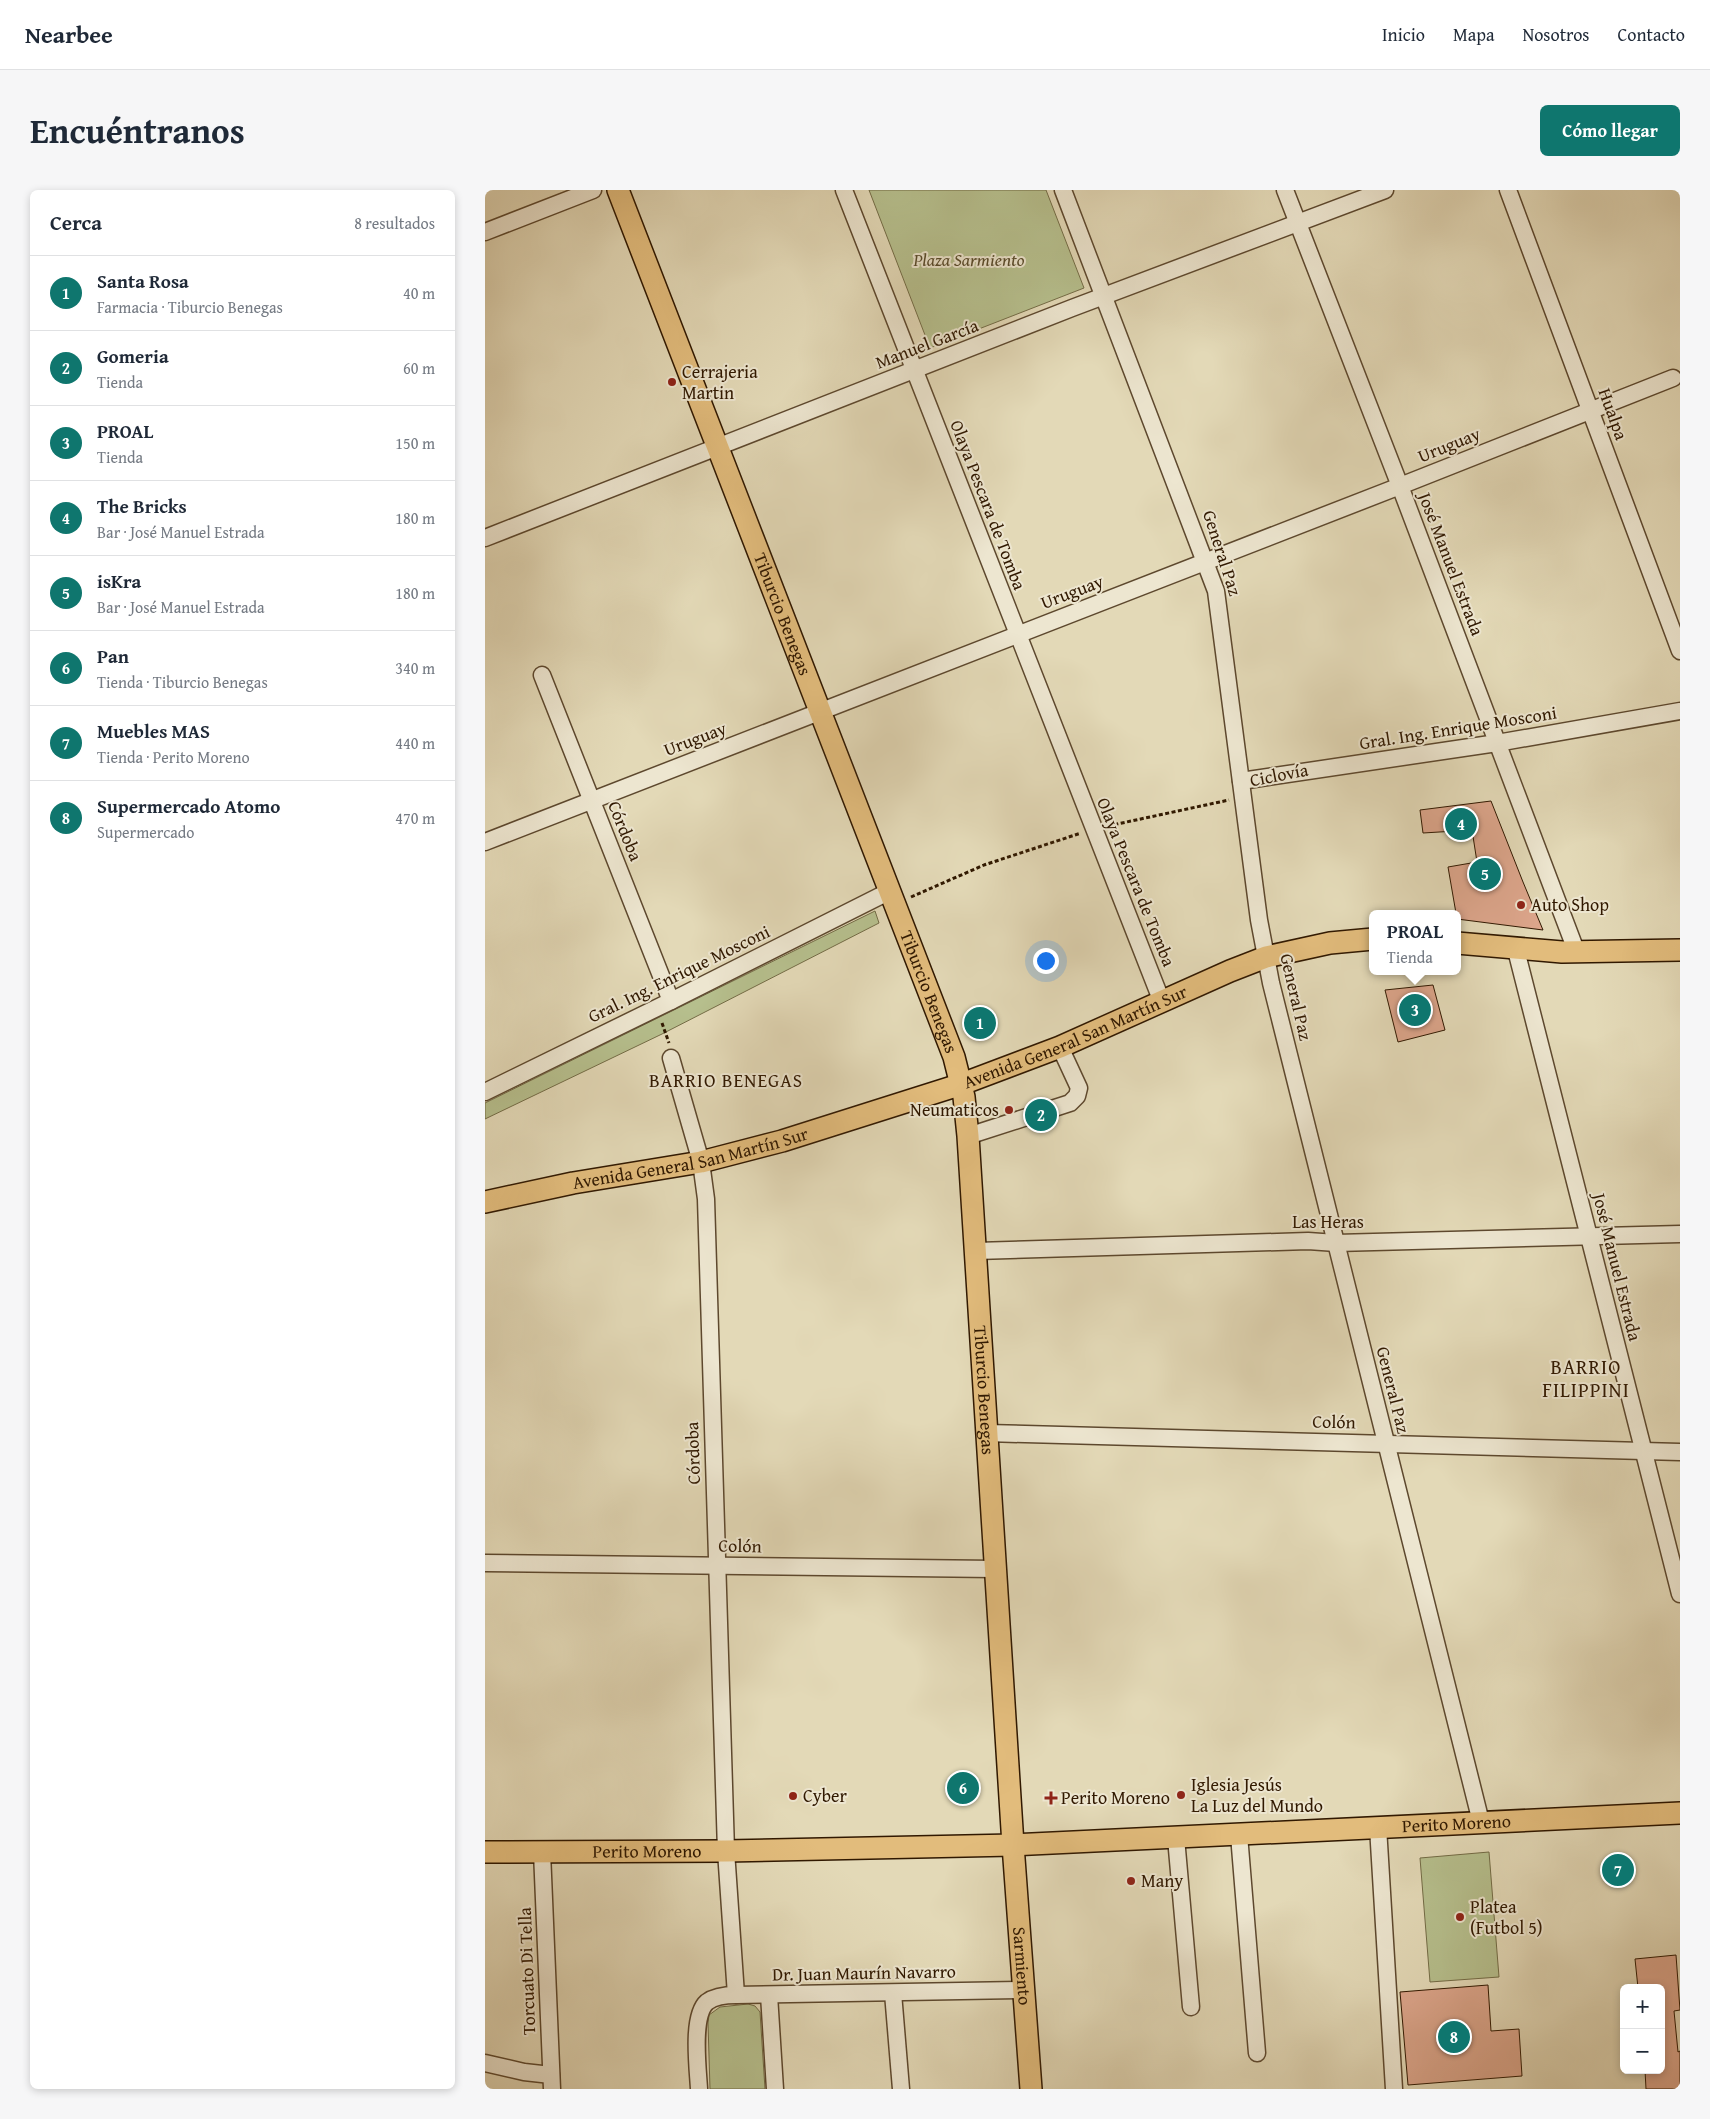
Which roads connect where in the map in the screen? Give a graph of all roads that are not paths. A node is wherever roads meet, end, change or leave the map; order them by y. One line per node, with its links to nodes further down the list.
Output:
1 (593, 190): 9 (street)
2 (618, 190): 14 (main road, Tiburcio Benegas)
3 (844, 190): 11 (street, Olaya Pescara de Tomba)
4 (1063, 190): 10 (street, General Paz)
5 (1285, 190): 8 (street, José Manuel Estrada)
6 (1385, 190): 8 (street, Manuel García)
7 (1508, 190): 13 (street, Hualpa)
8 (1298, 224): 10 (street, Manuel García); 15 (street, José Manuel Estrada)
9 (485, 232)
10 (1104, 296): 11 (street, Manuel García); 17 (street, General Paz)
11 (914, 371): 14 (street, Manuel García); 18 (street, Olaya Pescara de Tomba)
12 (1673, 378): 13 (street, Uruguay)
13 (1591, 411): 15 (street, Uruguay); 19 (street, Hualpa)
14 (718, 447): 16 (street, Manuel García); 22 (main road, Tiburcio Benegas)
15 (1400, 486): 17 (street, Uruguay); 23 (street, José Manuel Estrada)
16 (485, 538)
17 (1206, 561): 18 (street, Uruguay); 24 (street, General Paz)
18 (1018, 634): 22 (street, Uruguay); 35 (street, Olaya Pescara de Tomba)
19 (1680, 651)
20 (542, 675): 25 (street, Córdoba)
21 (1680, 711): 23 (street, Gral. Ing. Enrique Mosconi)
22 (821, 712): 25 (street, Uruguay); 27 (main road, Tiburcio Benegas)
23 (1497, 743): 24 (street, Gral. Ing. Enrique Mosconi); 32 (street, José Manuel Estrada)
24 (1242, 788): 33 (street, General Paz)
25 (591, 801): 26 (street, Uruguay); 34 (street, Córdoba)
26 (485, 842)
27 (893, 897): 34 (street, Gral. Ing. Enrique Mosconi); 38 (main road, Tiburcio Benegas)
28 (1369, 938): 33 (main road, Avenida General San Martín Sur)
29 (1461, 943): 30 (main road)
30 (1516, 950): 32 (main road); 44 (street, José Manuel Estrada)
31 (1680, 950): 32 (main road)
32 (1577, 952)
33 (1266, 957): 35 (main road, Avenida General San Martín Sur); 45 (street, General Paz)
34 (671, 1001): 39 (street, Gral. Ing. Enrique Mosconi)
35 (1162, 1002): 36 (main road, Avenida General San Martín Sur)
36 (1060, 1047): 38 (main road, Avenida General San Martín Sur); 40 (street)
37 (671, 1058): 41 (street, Córdoba)
38 (962, 1084): 40 (main road, Tiburcio Benegas); 41 (main road, Avenida General San Martín Sur)
39 (485, 1092)
40 (968, 1136): 46 (main road, Tiburcio Benegas)
41 (701, 1162): 42 (main road, Avenida General San Martín Sur); 52 (street, Córdoba)
42 (485, 1202)
43 (1680, 1234): 44 (street, Las Heras)
44 (1589, 1235): 45 (street, Las Heras); 49 (street, José Manuel Estrada)
45 (1336, 1243): 46 (street, Las Heras); 48 (street, General Paz)
46 (976, 1251): 47 (main road, Tiburcio Benegas)
47 (987, 1432): 48 (street, Colón); 53 (main road, Tiburcio Benegas)
48 (1386, 1443): 49 (street, Colón); 56 (street, General Paz)
49 (1643, 1451): 50 (street, Colón); 54 (street, José Manuel Estrada)
50 (1680, 1452)
51 (485, 1564): 52 (street, Colón)
52 (717, 1566): 53 (street, Colón); 63 (street, Córdoba)
53 (995, 1569): 60 (main road, Tiburcio Benegas)
54 (1680, 1594)
55 (1680, 1813): 56 (main road, Perito Moreno)
56 (1481, 1822): 57 (main road, Perito Moreno)
57 (1378, 1827): 58 (main road, Perito Moreno); 76 (street)
58 (1239, 1834): 59 (main road, Perito Moreno); 69 (street)
59 (1176, 1838): 60 (main road, Perito Moreno); 68 (street)
60 (1013, 1845): 63 (main road, Perito Moreno); 64 (main road, Sarmiento)
61 (485, 1852): 62 (main road, Perito Moreno)
62 (542, 1852): 63 (main road, Perito Moreno); 71 (street, Torcuato Di Tella)
63 (726, 1852): 66 (street, Córdoba)
64 (1024, 1990): 65 (street, Dr. Juan Maurín Navarro); 75 (main road, Sarmiento)
65 (893, 1993): 67 (street, Dr. Juan Maurín Navarro); 74 (street)
66 (736, 1994): 67 (street, Dr. Juan Maurín Navarro); 72 (street, Dr. Juan Maurín Navarro)
67 (769, 1994): 73 (street)
68 (1191, 2007)
69 (1257, 2053)
70 (485, 2063): 71 (street)
71 (552, 2082)
72 (699, 2089)
73 (775, 2089)
74 (901, 2089)
75 (1031, 2089)
76 (1394, 2089)

